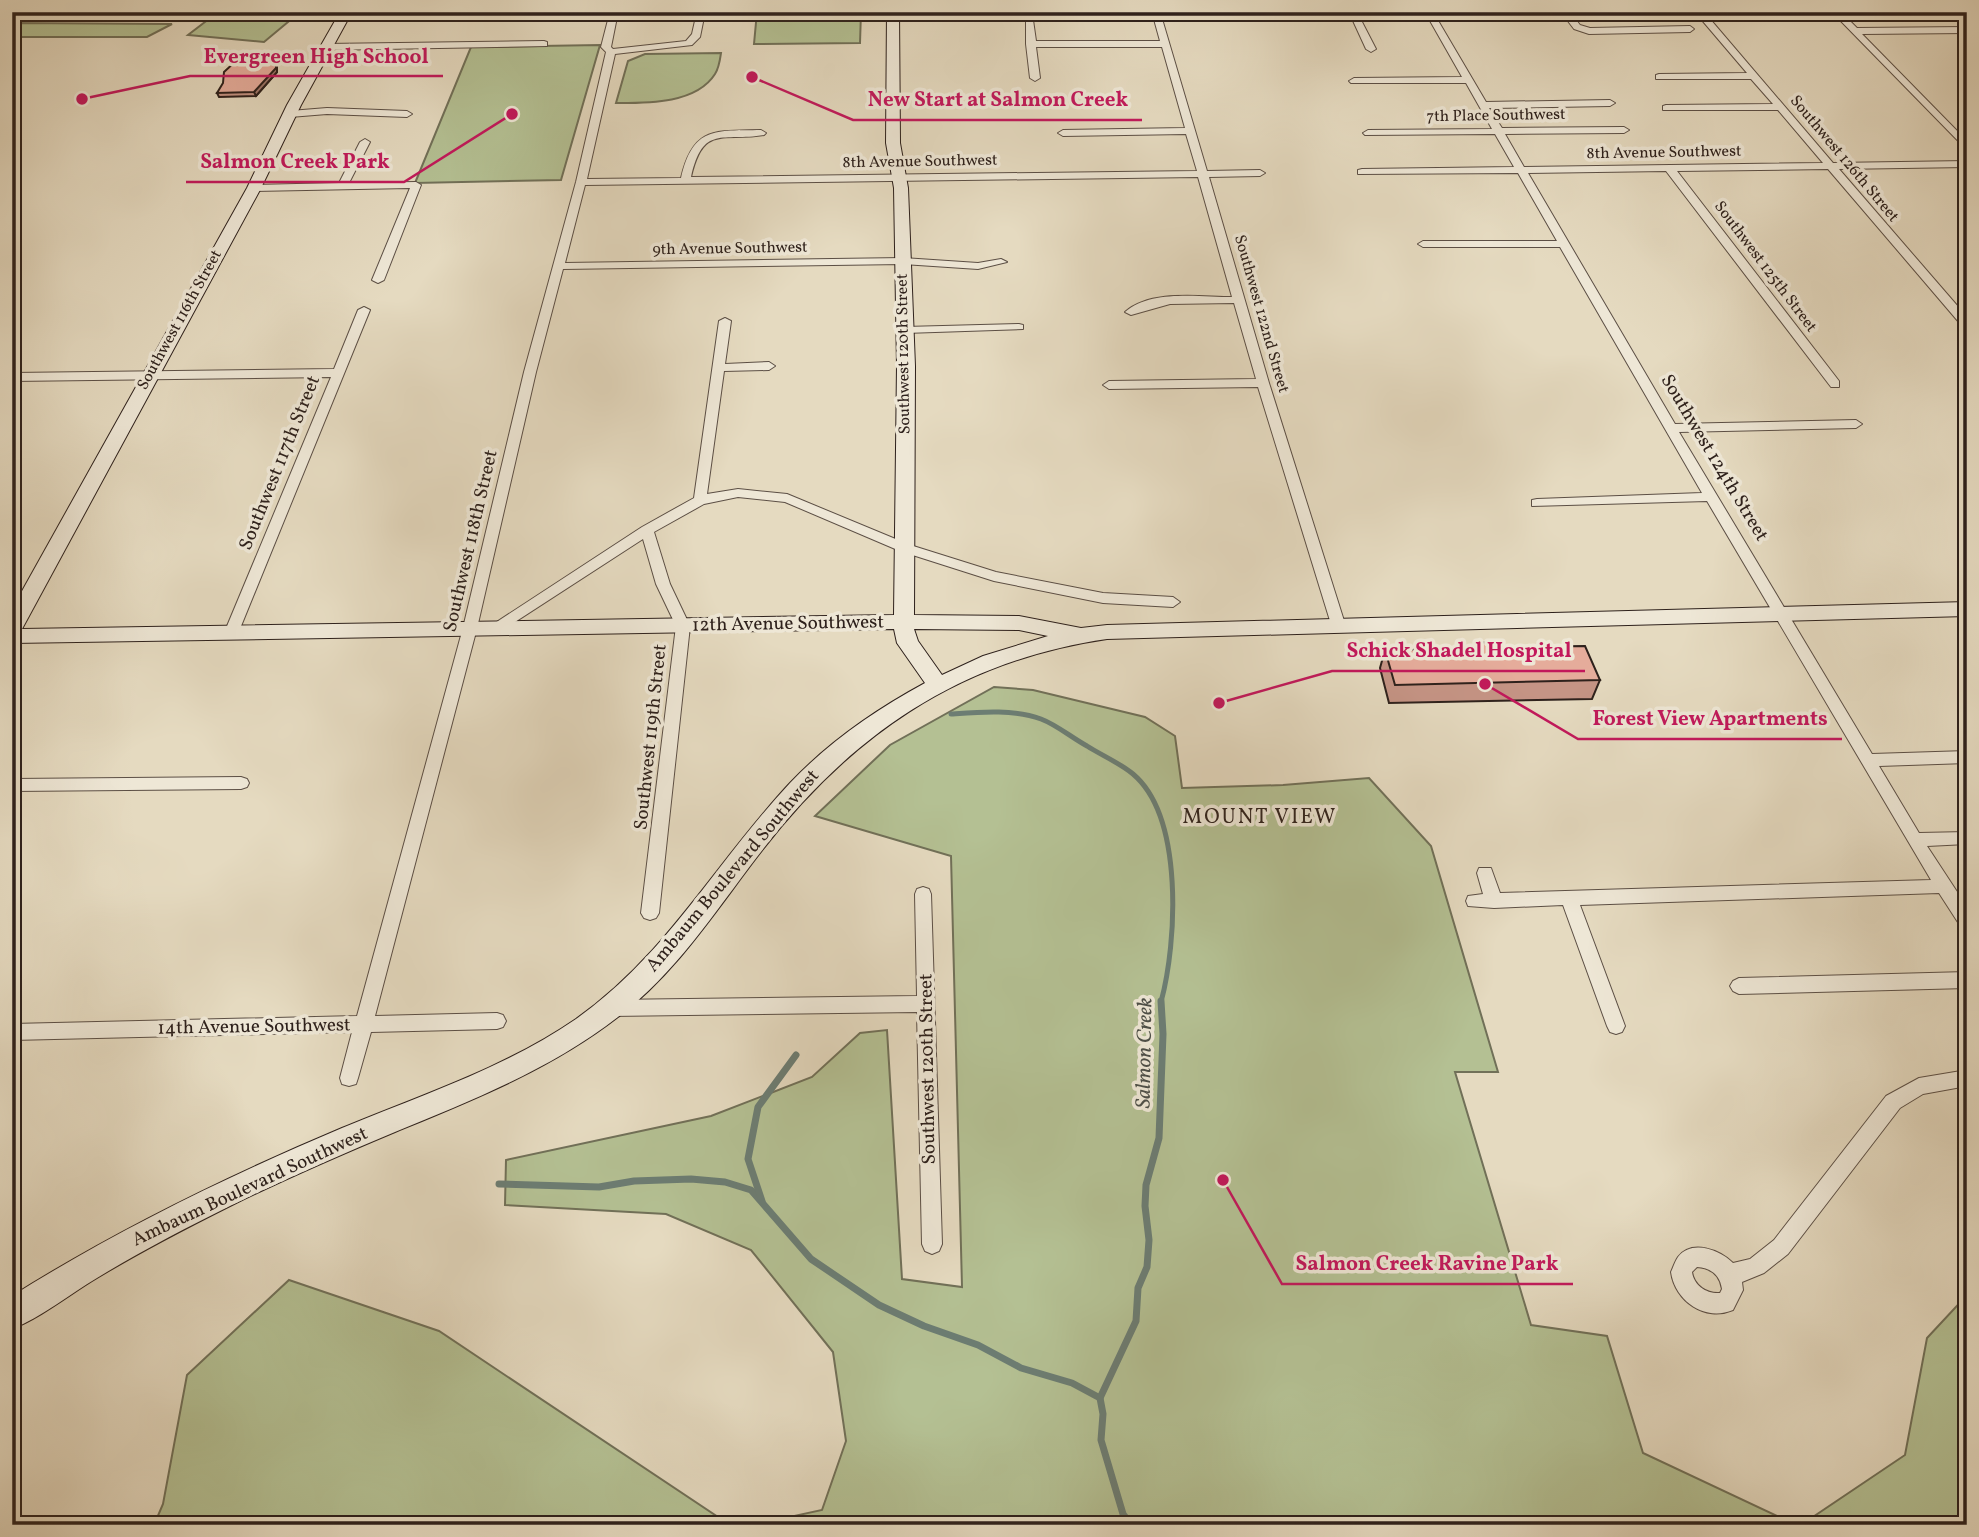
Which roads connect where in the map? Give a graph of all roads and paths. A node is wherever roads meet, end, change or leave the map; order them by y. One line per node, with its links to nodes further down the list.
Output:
1 (346, 12): 18 (street, Southwest 116th Street)
2 (614, 12): 20 (street, Southwest 118th Street)
3 (701, 12): 20 (street)
4 (893, 12): 47 (street, Southwest 120th Street)
5 (1156, 12): 17 (street, Southwest 122nd Street)
6 (1565, 12): 12 (street)
7 (1699, 12): 21 (street, Southwest 126th Street)
8 (1836, 12): 14 (street)
9 (1431, 14): 10 (street); 24 (street, Southwest 124th Street)
10 (1354, 15): 19 (street)
11 (1029, 20): 16 (street)
12 (1690, 29)
13 (1967, 30): 14 (street)
14 (1855, 31): 39 (street)
15 (544, 44): 18 (street)
16 (1030, 44): 17 (street); 23 (street)
17 (1164, 44): 33 (street, Southwest 122nd Street)
18 (325, 47): 30 (street, Southwest 116th Street)
19 (1371, 49)
20 (611, 52): 49 (street, Southwest 118th Street)
21 (1754, 76): 22 (street); 28 (street, Southwest 126th Street)
22 (1659, 77)
23 (1035, 78)
24 (1470, 80): 25 (street); 27 (street, Southwest 124th Street)
25 (1354, 81)
26 (1611, 103): 27 (street)
27 (1484, 105): 34 (street, Southwest 124th Street)
28 (1780, 107): 29 (street); 41 (street, Southwest 126th Street)
29 (1666, 108)
30 (290, 114): 31 (street); 51 (street, Southwest 116th Street)
31 (407, 114)
32 (1624, 130): 34 (street, 7th Place Southwest)
33 (1190, 131): 35 (street); 46 (street, Southwest 122nd Street)
34 (1500, 132): 36 (street, 7th Place Southwest); 43 (street, Southwest 124th Street)
35 (1063, 133)
36 (1368, 133)
37 (761, 134): 48 (street)
38 (365, 142): 50 (street)
39 (1967, 147)
40 (1967, 164): 41 (street, 8th Avenue Southwest)
41 (1829, 167): 42 (street, 8th Avenue Southwest); 62 (street, Southwest 126th Street)
42 (1670, 169): 43 (street, 8th Avenue Southwest); 71 (street, Southwest 125th Street)
43 (1522, 170): 44 (street, 8th Avenue Southwest); 53 (street, Southwest 124th Street)
44 (1362, 172)
45 (1260, 173): 46 (street, 8th Avenue Southwest)
46 (1203, 174): 47 (street, 8th Avenue Southwest); 58 (street, Southwest 122nd Street)
47 (899, 178): 48 (street, 8th Avenue Southwest); 54 (street, Southwest 120th Street)
48 (685, 181): 49 (street, 8th Avenue Southwest)
49 (581, 182): 56 (street, Southwest 118th Street)
50 (342, 187): 51 (street); 57 (street)
51 (254, 188): 68 (street, Southwest 116th Street)
52 (1423, 244): 53 (street)
53 (1563, 244): 74 (street, Southwest 124th Street)
54 (903, 261): 55 (street, 9th Avenue Southwest); 56 (street, 9th Avenue Southwest); 64 (street, Southwest 120th Street)
55 (1001, 262)
56 (558, 266): 88 (street, Southwest 118th Street)
57 (378, 280)
58 (1240, 299): 60 (street); 70 (street, Southwest 122nd Street)
59 (364, 310): 67 (street, Southwest 117th Street)
60 (1131, 312)
61 (725, 321): 66 (street)
62 (1967, 325)
63 (1019, 327): 64 (street)
64 (905, 331): 79 (street, Southwest 120th Street)
65 (769, 366): 66 (street)
66 (717, 368): 76 (street)
67 (337, 373): 68 (street); 89 (street, Southwest 117th Street)
68 (150, 374): 69 (street); 87 (street, Southwest 116th Street)
69 (12, 377)
70 (1263, 383): 72 (street); 84 (street, Southwest 122nd Street)
71 (1835, 384)
72 (1109, 385)
73 (1856, 424): 74 (street)
74 (1672, 428): 75 (street, Southwest 124th Street)
75 (1711, 497): 77 (street); 82 (street, Southwest 124th Street)
76 (700, 500): 78 (street); 79 (street)
77 (1536, 503)
78 (647, 530): 85 (street, Southwest 119th Street); 86 (street)
79 (905, 548): 80 (street); 83 (street, Southwest 120th Street)
80 (1173, 602)
81 (1967, 609): 82 (street, Ambaum Boulevard Southwest)
82 (1782, 613): 84 (street, Ambaum Boulevard Southwest); 94 (street, Southwest 124th Street)
83 (904, 622): 85 (street, 12th Avenue Southwest); 90 (street, 12th Avenue Southwest); 92 (street, Southwest 120th Street)
84 (1338, 624): 90 (street, Ambaum Boulevard Southwest)
85 (683, 626): 86 (street, 12th Avenue Southwest); 105 (street, Southwest 119th Street)
86 (496, 627): 88 (street, 12th Avenue Southwest)
87 (12, 628)
88 (470, 628): 89 (street, 12th Avenue Southwest); 112 (street, Southwest 118th Street)
89 (232, 631): 91 (street, 12th Avenue Southwest)
90 (1079, 634): 92 (street, Ambaum Boulevard Southwest)
91 (12, 636)
92 (938, 686): 110 (street, Ambaum Boulevard Southwest)
93 (1967, 757): 94 (street)
94 (1869, 760): 98 (street, Southwest 124th Street)
95 (241, 783): 96 (street)
96 (12, 785)
97 (1967, 838): 98 (street)
98 (1914, 840): 100 (street, Southwest 124th Street)
99 (1485, 873): 104 (street)
100 (1943, 886): 102 (street); 106 (street, Southwest 124th Street)
101 (923, 894): 109 (street, Southwest 120th Street)
102 (1569, 898): 104 (street); 113 (street)
103 (1474, 901): 104 (street)
104 (1494, 901)
105 (650, 913)
106 (1967, 922)
107 (1967, 980): 108 (street)
108 (1739, 986)
109 (927, 1004): 110 (street); 117 (street, Southwest 120th Street)
110 (611, 1007): 119 (street, Ambaum Boulevard Southwest)
111 (497, 1021): 112 (street, 14th Avenue Southwest)
112 (362, 1025): 114 (street, 14th Avenue Southwest); 115 (street, Southwest 118th Street)
113 (1616, 1026)
114 (12, 1032)
115 (349, 1078)
116 (1967, 1079): 118 (street)
117 (932, 1244)
118 (1729, 1274)
119 (12, 1314)

